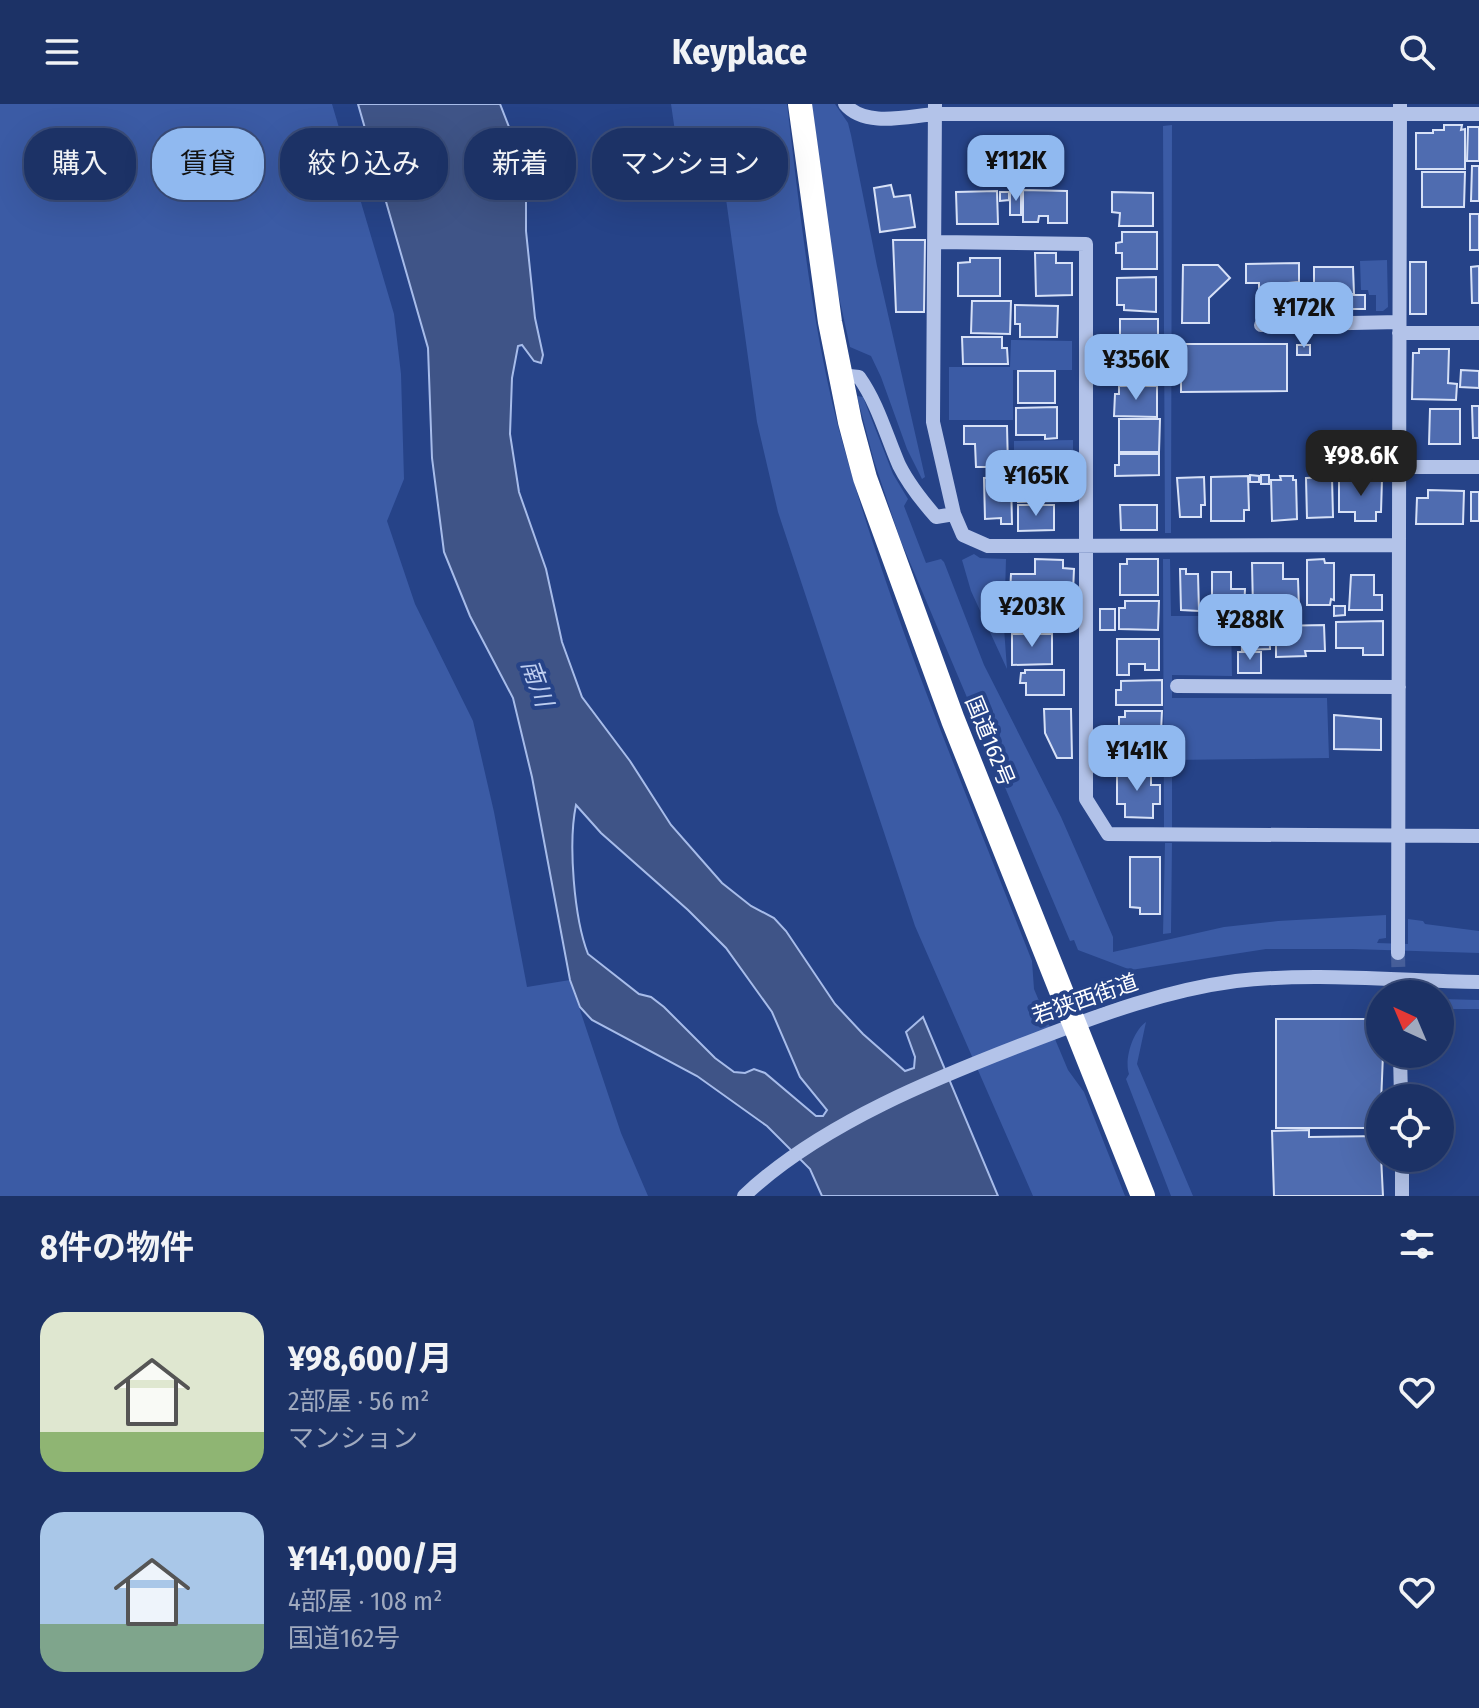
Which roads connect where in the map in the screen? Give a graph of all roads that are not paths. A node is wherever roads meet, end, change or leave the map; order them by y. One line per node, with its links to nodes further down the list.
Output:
1 (800, 104): 10 (highway, 国道162号)
2 (845, 104): 3 (street)
3 (935, 109): 4 (street); 6 (street)
4 (1400, 109): 5 (street); 8 (street)
5 (1479, 114)
6 (936, 242): 13 (street); 15 (street)
7 (1261, 325): 8 (street)
8 (1399, 327): 9 (street); 11 (street)
9 (1479, 333)
10 (840, 375): 13 (street); 22 (highway, 国道162号)
11 (1399, 467): 12 (street); 14 (street)
12 (1479, 467)
13 (954, 514): 15 (street)
14 (1399, 545): 15 (street); 17 (street)
15 (1085, 548): 18 (street)
16 (1177, 686): 17 (street)
17 (1399, 687): 18 (street)
18 (1400, 835): 19 (street); 20 (street)
19 (1479, 836)
20 (1398, 953)
21 (1479, 982): 22 (street, 若狭西街道)
22 (1065, 1028): 24 (street, 若狭西街道); 25 (highway, 国道162号)
23 (1402, 1172): 26 (street)
24 (744, 1196)
25 (1143, 1196)
26 (1402, 1196)

